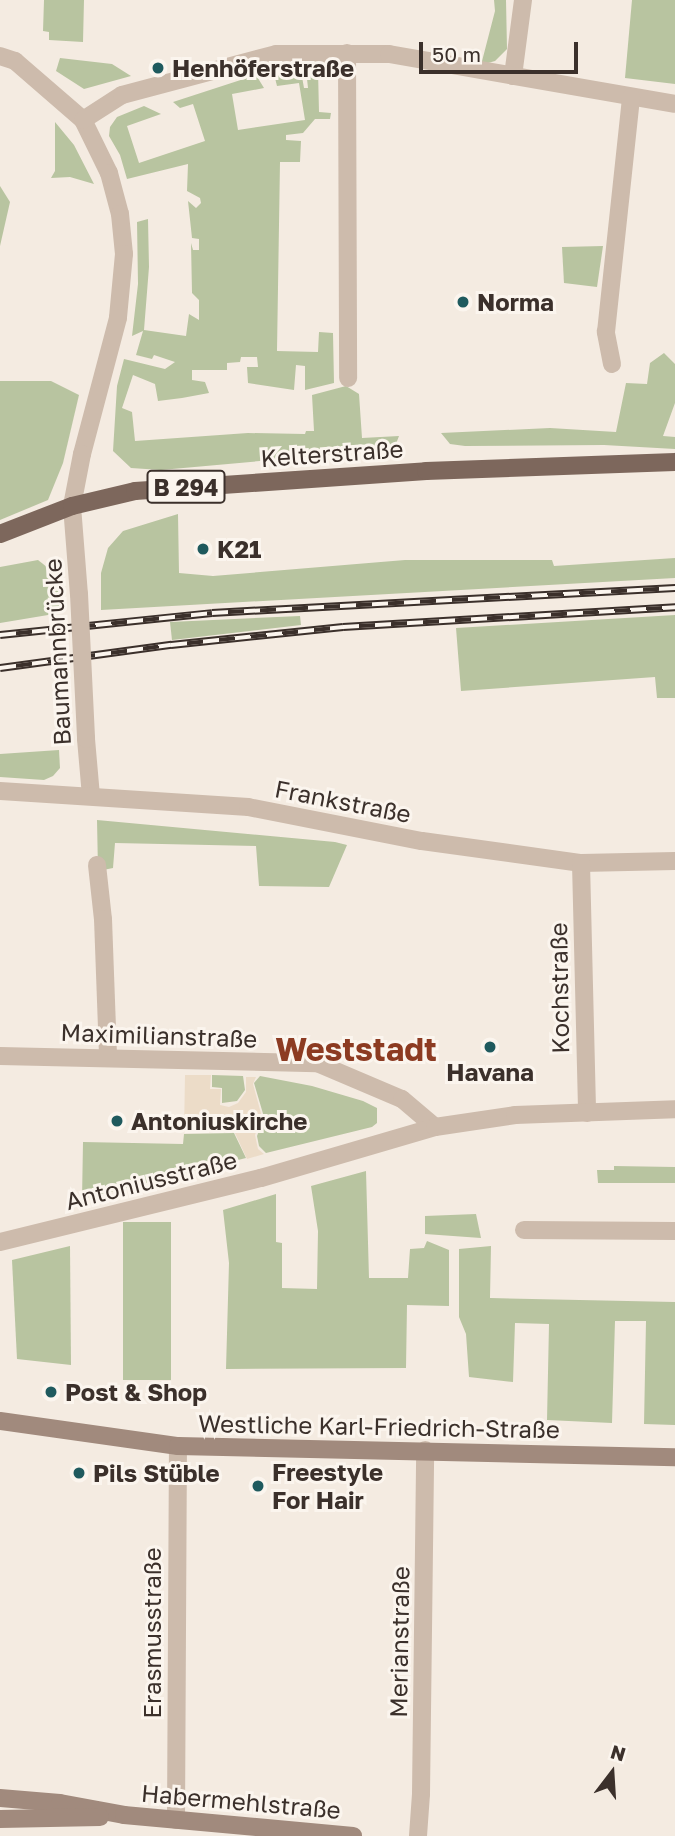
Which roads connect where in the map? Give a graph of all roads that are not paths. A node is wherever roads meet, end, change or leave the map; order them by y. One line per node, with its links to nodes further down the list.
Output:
1 (523, 0): 4 (street)
2 (347, 53): 4 (street); 7 (street); 9 (street)
3 (0, 56): 7 (street)
4 (513, 76): 5 (street)
5 (631, 97): 6 (street); 8 (street)
6 (675, 104)
7 (83, 120): 11 (street, Baumannbrücke)
8 (612, 364)
9 (348, 378)
10 (675, 462): 11 (main road, Kelterstraße / B 294)
11 (72, 506): 12 (main road, Kelterstraße / B 294); 14 (street, Baumannbrücke, bridge)
12 (0, 534)
13 (0, 791): 14 (street, Frankstraße)
14 (91, 796): 16 (street, Frankstraße)
15 (675, 861): 16 (street, Frankstraße)
16 (581, 863): 21 (street, Kochstraße)
17 (97, 865): 19 (street)
18 (0, 1056): 19 (street, Maximilianstraße)
19 (108, 1057): 22 (street, Maximilianstraße)
20 (675, 1109): 21 (street)
21 (587, 1113): 22 (street)
22 (435, 1127): 25 (street, Antoniusstraße)
23 (524, 1230): 24 (street)
24 (675, 1231)
25 (0, 1242)
26 (0, 1421): 27 (main road, Westliche Karl-Friedrich-Straße)
27 (178, 1446): 28 (main road, Westliche Karl-Friedrich-Straße); 33 (street, Erasmusstraße)
28 (425, 1450): 29 (main road, Westliche Karl-Friedrich-Straße); 35 (street, Merianstraße)
29 (675, 1457)
30 (0, 1798): 31 (main road, Habermehlstraße)
31 (124, 1815): 32 (main road, Habermehlstraße); 33 (main road, Habermehlstraße)
32 (0, 1819)
33 (176, 1821): 34 (main road, Habermehlstraße)
34 (353, 1836)
35 (418, 1836)

